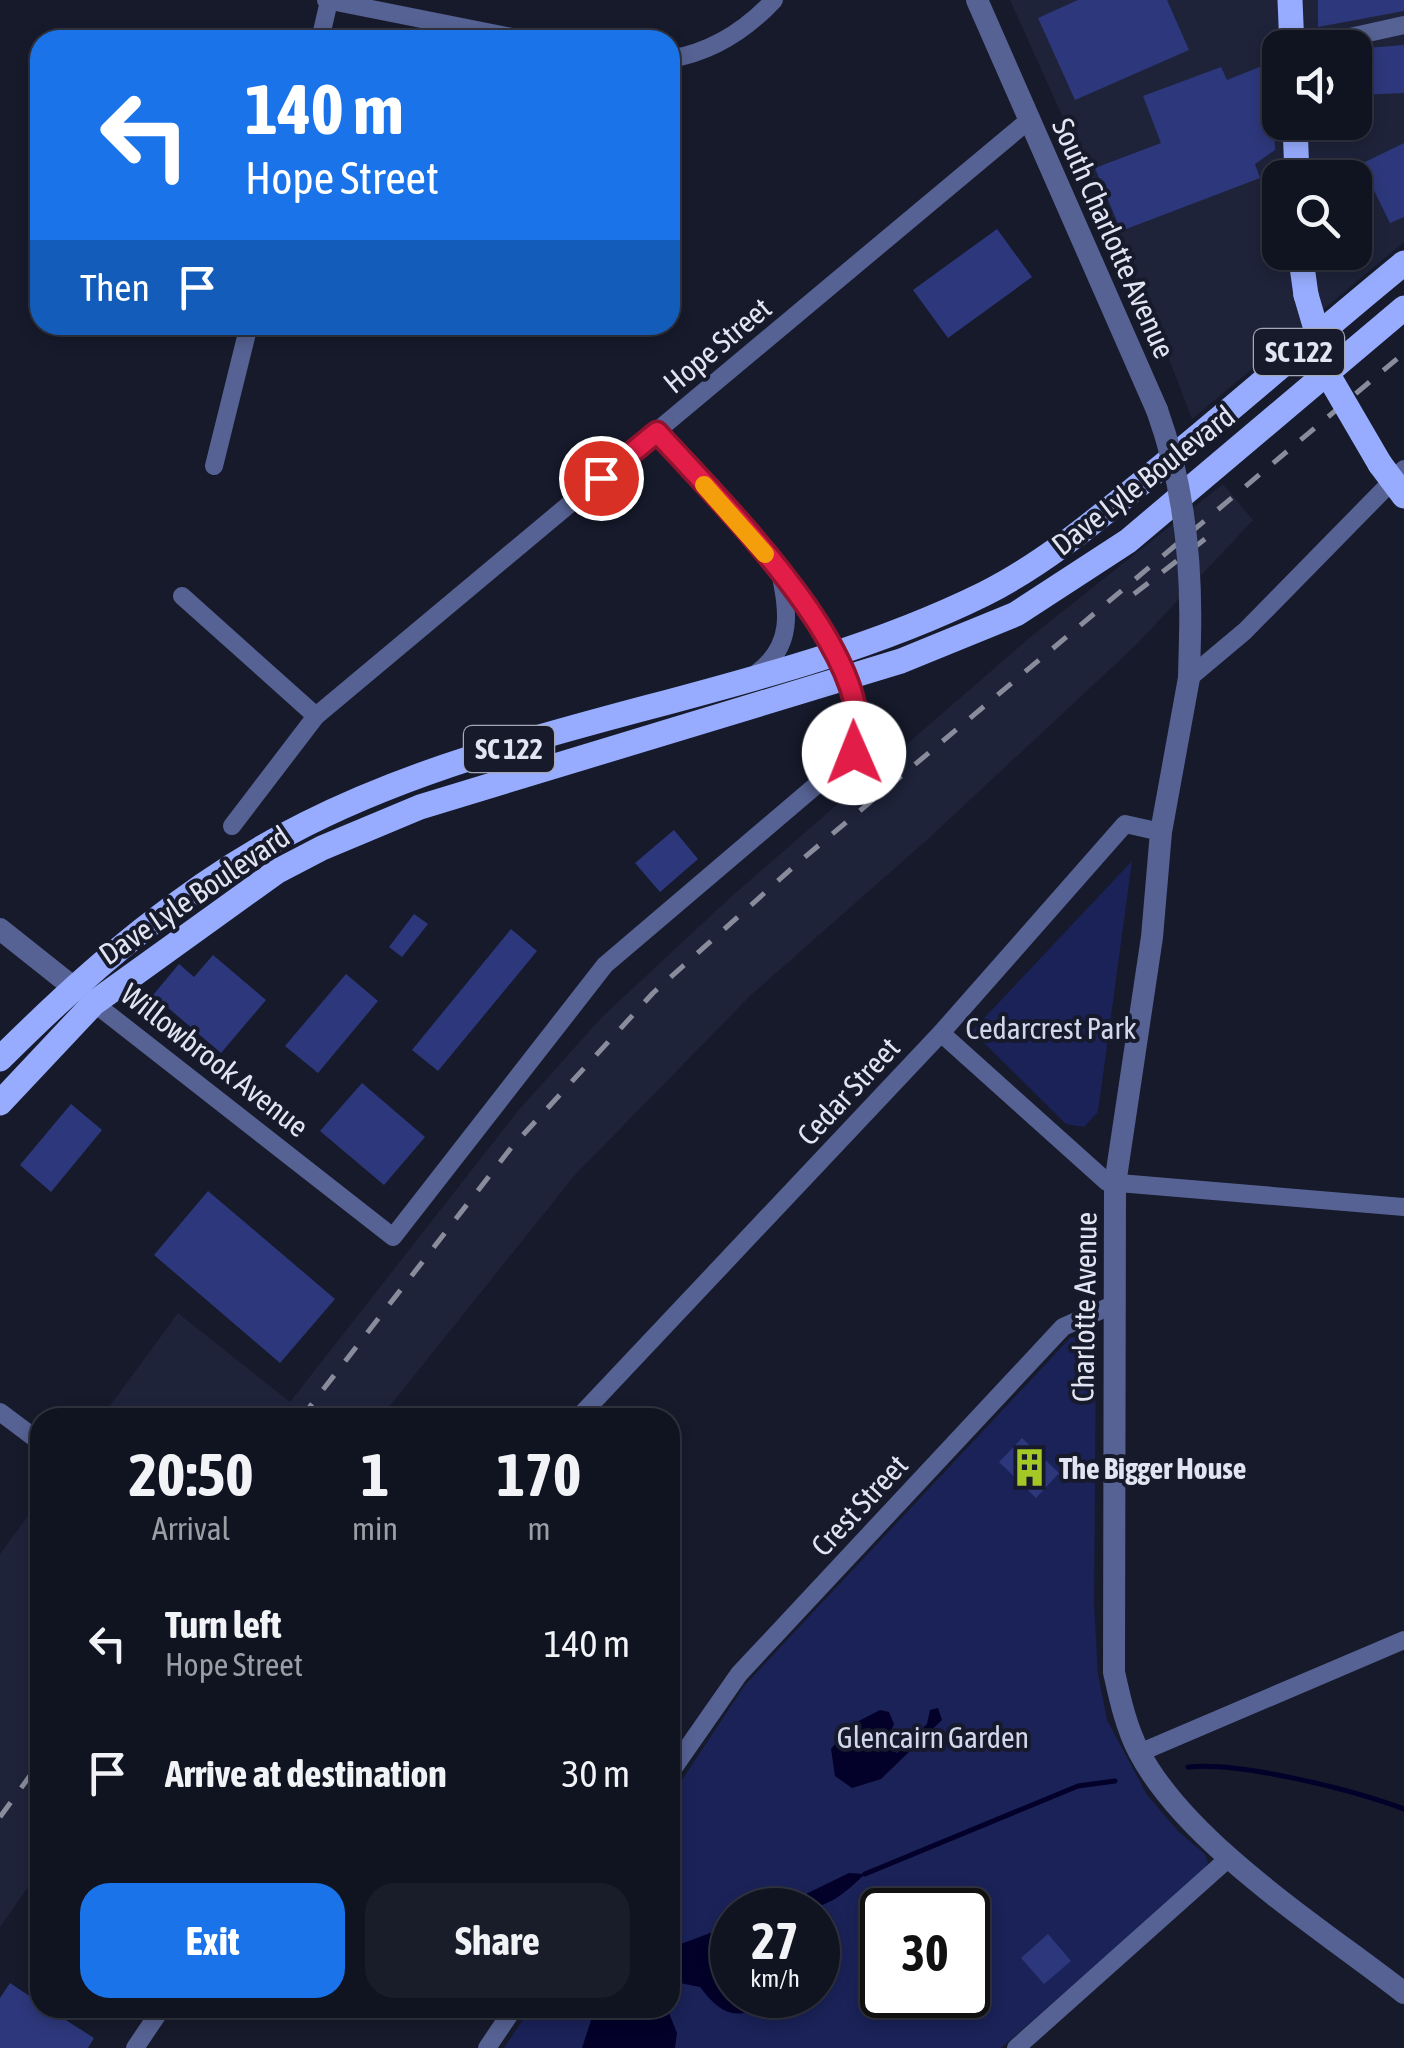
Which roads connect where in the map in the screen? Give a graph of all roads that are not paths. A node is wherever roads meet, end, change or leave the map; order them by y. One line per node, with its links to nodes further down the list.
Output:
1 (328, 0): 6 (street); 7 (street)
2 (774, 0): 10 (street)
3 (978, 0): 11 (street, South Charlotte Avenue)
4 (1290, 0): 8 (main road)
5 (1404, 25): 9 (street)
6 (322, 30)
7 (477, 30)
8 (1291, 30)
9 (1372, 32)
10 (680, 56)
11 (1029, 120): 16 (street, Hope Street); 19 (street, South Charlotte Avenue, bridge)
12 (1404, 262): 22 (main road, Dave Lyle Boulevard / SC 122)
13 (1303, 270): 18 (main road, bridge)
14 (1404, 308): 24 (main road, Dave Lyle Boulevard / SC 122)
15 (247, 335): 17 (street)
16 (657, 432): 20 (street); 26 (street, Hope Street)
17 (214, 466)
18 (1395, 478): 25 (street)
19 (1182, 505): 25 (street, Charlotte Avenue, bridge)
20 (780, 570): 22 (street); 23 (street)
21 (182, 596): 26 (street)
22 (833, 652): 23 (main road, Dave Lyle Boulevard / SC 122); 24 (street)
23 (754, 675): 30 (main road, Dave Lyle Boulevard / SC 122)
24 (844, 678): 31 (main road, Dave Lyle Boulevard / SC 122); 31 (street, Willowbrook Avenue)
25 (1190, 678): 28 (street, Charlotte Avenue)
26 (316, 716): 27 (street, Hope Street)
27 (232, 826)
28 (1161, 832): 32 (street, Cedar Street); 35 (street, Charlotte Avenue)
29 (0, 929): 30 (street, Willowbrook Avenue)
30 (72, 987): 31 (street, Willowbrook Avenue); 33 (main road, Dave Lyle Boulevard / SC 122)
31 (94, 1004): 34 (main road, Dave Lyle Boulevard / SC 122)
32 (941, 1033): 35 (street); 38 (street, Cedar Street)
33 (0, 1059)
34 (0, 1104)
35 (1116, 1184): 36 (street); 37 (street, Charlotte Avenue)
36 (1404, 1207)
37 (1115, 1304): 42 (street, Charlotte Avenue); 43 (street, Crest Street)
38 (587, 1408)
39 (0, 1412): 40 (street)
40 (30, 1434)
41 (1404, 1640): 42 (street)
42 (1139, 1752): 44 (street, Charlotte Avenue)
43 (680, 1754)
44 (1230, 1857): 45 (street, Charlotte Avenue); 50 (street)
45 (1404, 1993)
46 (155, 2018): 48 (street)
47 (507, 2018): 49 (street)
48 (135, 2048)
49 (487, 2048)
50 (1016, 2048)

